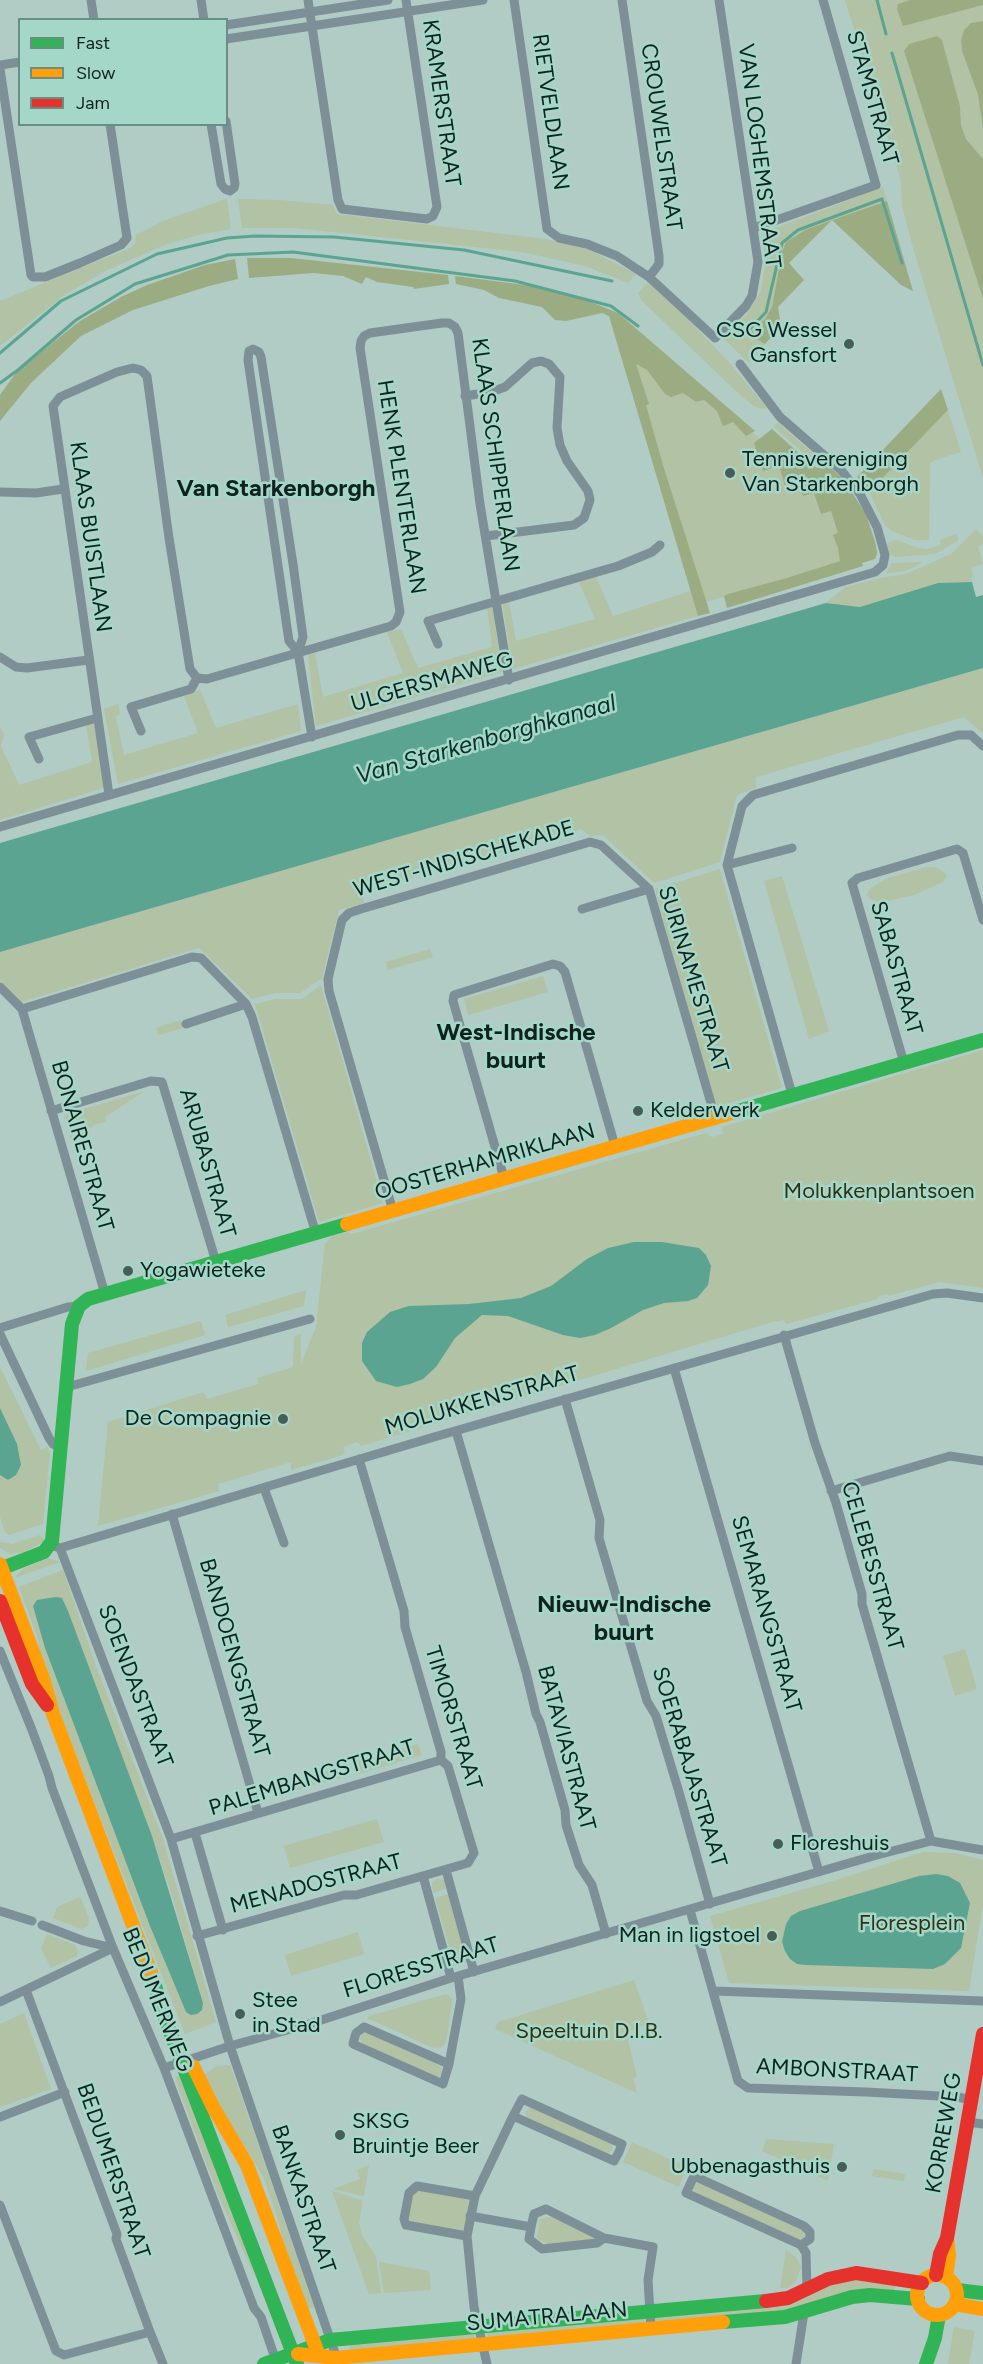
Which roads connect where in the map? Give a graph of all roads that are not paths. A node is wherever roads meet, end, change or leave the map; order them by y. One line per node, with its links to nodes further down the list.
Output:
1 (91, 0): 13 (street)
2 (201, 0): 14 (street)
3 (308, 0): 11 (street)
4 (388, 0): 11 (street)
5 (406, 0): 12 (street, KRAMERSTRAAT)
6 (483, 0): 12 (street)
7 (514, 0): 24 (street, RIETVELDLAAN)
8 (622, 0): 24 (street, CROUWELSTRAAT)
9 (719, 0): 23 (street, VAN LOGHEMSTRAAT)
10 (823, 0): 23 (street, STAMSTRAAT)
11 (310, 11): 15 (street); 16 (street)
12 (408, 11): 16 (street); 16 (street, KRAMERSTRAAT)
13 (94, 18)
14 (204, 18)
15 (228, 25)
16 (312, 27): 17 (street)
17 (228, 39)
18 (18, 62): 19 (street)
19 (0, 67): 20 (street)
20 (110, 126)
21 (211, 126): 22 (street)
22 (227, 126)
23 (754, 228): 24 (street, VAN LOGHEMSTRAAT)
24 (650, 277)
25 (408, 327): 27 (street, KLAAS SCHIPPERLAAN); 34 (street, HENK PLENTERLAAN)
26 (740, 364): 38 (street, ULGERSMAWEG)
27 (465, 396): 30 (street, KLAAS SCHIPPERLAAN); 30 (street)
28 (63, 489): 29 (street); 36 (street, KLAAS BUISTLAAN); 37 (street, KLAAS BUISTLAAN)
29 (0, 492)
30 (486, 536): 32 (street, KLAAS SCHIPPERLAAN)
31 (660, 545): 32 (street)
32 (496, 602): 33 (street, KLAAS SCHIPPERLAAN); 38 (street, KLAAS SCHIPPERLAAN)
33 (438, 644)
34 (298, 652): 34 (street); 37 (street, HENK PLENTERLAAN); 41 (street)
35 (0, 657): 36 (street)
36 (88, 660): 39 (street, KLAAS BUISTLAAN)
37 (197, 678): 40 (street)
38 (509, 680): 41 (street, ULGERSMAWEG)
39 (97, 718): 43 (street); 44 (street, KLAAS BUISTLAAN)
40 (141, 731)
41 (312, 737): 44 (street, ULGERSMAWEG)
42 (983, 746): 48 (street)
43 (39, 759)
44 (109, 795): 45 (street, ULGERSMAWEG)
45 (0, 827)
46 (590, 842): 49 (street, SURINAMESTRAAT); 63 (street, WEST-INDISCHEKADE)
47 (792, 848): 48 (street)
48 (727, 865): 58 (street)
49 (649, 889): 50 (street); 60 (street, SURINAMESTRAAT)
50 (582, 909)
51 (983, 920): 57 (street, SABASTRAAT)
52 (0, 987): 54 (street)
53 (246, 1004): 54 (street); 55 (street); 64 (street)
54 (22, 1009): 59 (street, BONAIRESTRAAT)
55 (186, 1024)
56 (983, 1040): 57 (main road, OOSTERHAMRIKLAAN)
57 (904, 1063): 58 (main road, OOSTERHAMRIKLAAN)
58 (792, 1094): 60 (main road, OOSTERHAMRIKLAAN)
59 (51, 1111): 65 (street, ARUBASTRAAT); 66 (street, BONAIRESTRAAT)
60 (715, 1117): 61 (main road, OOSTERHAMRIKLAAN)
61 (615, 1146): 62 (main road, OOSTERHAMRIKLAAN); 62 (street)
62 (504, 1178): 63 (main road, OOSTERHAMRIKLAAN)
63 (393, 1211): 64 (main road, OOSTERHAMRIKLAAN)
64 (316, 1233): 65 (main road, OOSTERHAMRIKLAAN)
65 (216, 1262): 66 (main road, OOSTERHAMRIKLAAN)
66 (105, 1294): 68 (main road, OOSTERHAMRIKLAAN)
67 (983, 1298): 72 (street, MOLUKKENSTRAAT)
68 (79, 1306): 70 (street, OOSTERHAMRIKLAAN); 74 (main road, SOENDASTRAAT)
69 (310, 1319): 74 (street)
70 (0, 1328)
71 (0, 1334): 77 (street)
72 (784, 1335): 73 (street, MOLUKKENSTRAAT); 81 (street, CELEBESSTRAAT)
73 (674, 1368): 75 (street, MOLUKKENSTRAAT); 95 (street, SEMARANGSTRAAT)
74 (67, 1387): 77 (main road, SOENDASTRAAT)
75 (565, 1399): 76 (street, MOLUKKENSTRAAT); 97 (street, SOERABAJASTRAAT)
76 (456, 1431): 78 (street, MOLUKKENSTRAAT); 101 (street, BATAVIASTRAAT)
77 (60, 1447): 84 (main road, SOENDASTRAAT)
78 (359, 1459): 80 (street, MOLUKKENSTRAAT); 88 (street, TIMORSTRAAT)
79 (983, 1461): 81 (street)
80 (264, 1488): 82 (street, MOLUKKENSTRAAT); 83 (street)
81 (831, 1491): 92 (street, CELEBESSTRAAT)
82 (172, 1515): 84 (street, MOLUKKENSTRAAT); 89 (street, BANDOENGSTRAAT)
83 (284, 1543)
84 (55, 1546): 85 (main road, MOLUKKENSTRAAT); 91 (street, SOENDASTRAAT)
85 (1, 1567): 86 (main road, BEDUMERWEG)
86 (5, 1609): 112 (main road, BEDUMERWEG)
87 (0, 1651): 103 (street, BEDUMERWEG)
88 (441, 1760): 89 (street, PALEMBANGSTRAAT); 94 (street, TIMORSTRAAT)
89 (258, 1813): 90 (street, PALEMBANGSTRAAT)
90 (195, 1833): 91 (street); 100 (street)
91 (171, 1839): 102 (street, SOENDASTRAAT)
92 (931, 1841): 93 (street); 95 (street)
93 (983, 1851)
94 (446, 1870): 96 (street, MENADOSTRAAT); 104 (street)
95 (819, 1872): 97 (street)
96 (423, 1876): 100 (street, MENADOSTRAAT); 105 (street)
97 (710, 1904): 98 (street)
98 (690, 1910): 101 (street, FLORESSTRAAT); 107 (street)
99 (0, 1911): 103 (street)
100 (223, 1930): 102 (street, MENADOSTRAAT)
101 (606, 1934): 104 (street, FLORESSTRAAT)
102 (197, 1936): 111 (street, SOENDASTRAAT)
103 (113, 1948): 106 (street); 114 (street, BEDUMERWEG)
104 (474, 1972): 105 (street, FLORESSTRAAT)
105 (454, 1977): 111 (street, FLORESSTRAAT); 113 (street)
106 (26, 1990): 109 (street); 115 (street, BEDUMERSTRAAT)
107 (715, 1991): 108 (street); 116 (street, AMBONSTRAAT)
108 (983, 2001)
109 (0, 2002)
110 (983, 2034): 116 (main road, KORREWEG)
111 (230, 2046): 112 (street, FLORESSTRAAT); 141 (street, BANKASTRAAT)
112 (186, 2061): 114 (street, FLORESSTRAAT); 143 (main road, BEDUMERWEG); 144 (main road, BEDUMERWEG)
113 (449, 2064): 113 (street)
114 (164, 2068): 147 (street, BEDUMERWEG)
115 (65, 2092): 118 (street); 140 (street, BEDUMERSTRAAT)
116 (971, 2100): 119 (main road, KORREWEG)
117 (513, 2116): 117 (street); 121 (street)
118 (0, 2117)
119 (968, 2122): 120 (street); 128 (main road, KORREWEG)
120 (983, 2124)
121 (475, 2196): 123 (street); 125 (street)
122 (0, 2205): 140 (street)
123 (470, 2216): 124 (street); 125 (street)
124 (531, 2227): 126 (street); 126 (street)
125 (466, 2236): 138 (street)
126 (603, 2238): 135 (street)
127 (801, 2245): 127 (street); 130 (street)
128 (941, 2276): 129 (main road); 132 (main road)
129 (921, 2283): 130 (main road, SUMATRALAAN); 133 (main road)
130 (807, 2290): 135 (main road, SUMATRALAAN)
131 (983, 2294): 132 (main road)
132 (956, 2297): 134 (main road); 137 (main road)
133 (918, 2299): 136 (main road, SUMATRALAAN); 137 (main road)
134 (983, 2309)
135 (649, 2312): 138 (main road, SUMATRALAAN); 139 (street)
136 (804, 2313): 139 (main road, SUMATRALAAN); 150 (street)
137 (935, 2315): 145 (main road)
138 (479, 2327): 141 (main road, SUMATRALAAN); 142 (street)
139 (651, 2329): 142 (main road, SUMATRALAAN)
140 (150, 2332): 148 (street, BEDUMERSTRAAT)
141 (330, 2340): 143 (main road, SUMATRALAAN); 146 (street, BANKASTRAAT)
142 (482, 2343): 146 (main road, SUMATRALAAN); 149 (street)
143 (319, 2355): 144 (main road, SUMATRALAAN); 146 (main road, SUMATRALAAN)
144 (295, 2359): 147 (main road)
145 (927, 2359)
146 (338, 2361)
147 (272, 2363)
148 (163, 2364)
149 (487, 2364)
150 (796, 2364)

